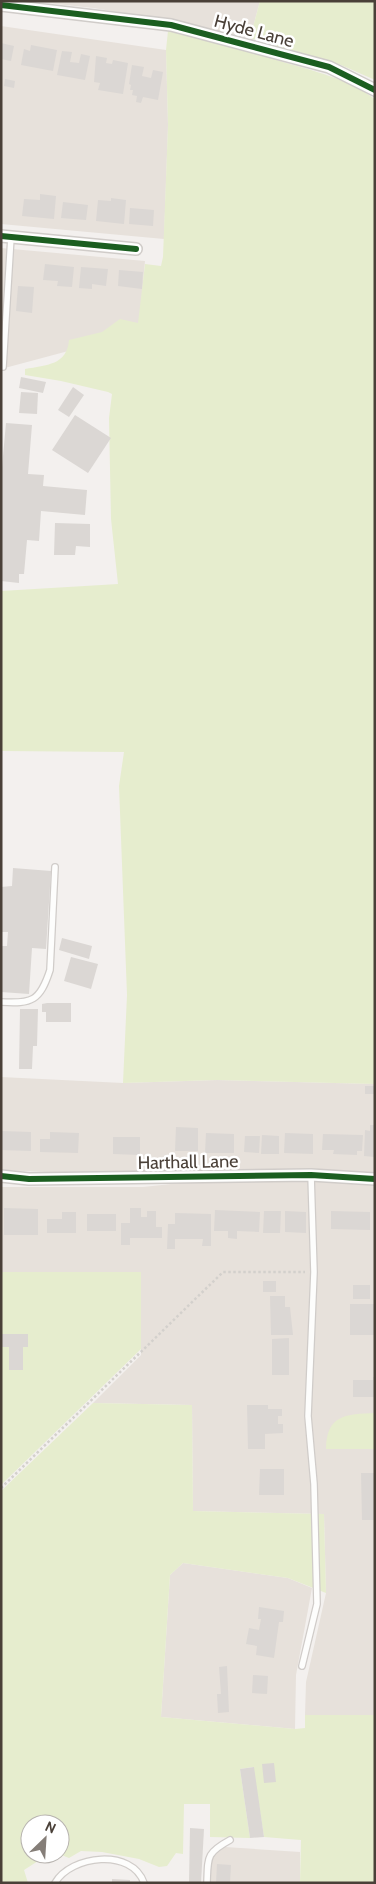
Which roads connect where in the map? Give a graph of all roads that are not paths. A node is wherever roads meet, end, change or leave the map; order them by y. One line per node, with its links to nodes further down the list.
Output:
1 (1, 5): 2 (street, Hyde Lane)
2 (375, 90)
3 (6, 237): 4 (street); 5 (lane)
4 (136, 249)
5 (3, 367)
6 (55, 867): 7 (lane)
7 (1, 1002)
8 (1, 1176): 9 (street, Harthall Lane)
9 (311, 1176): 10 (street, Harthall Lane); 11 (lane)
10 (375, 1179)
11 (302, 1666)
12 (230, 1840): 15 (lane)
13 (55, 1883): 14 (lane)
14 (144, 1883)
15 (207, 1883)

